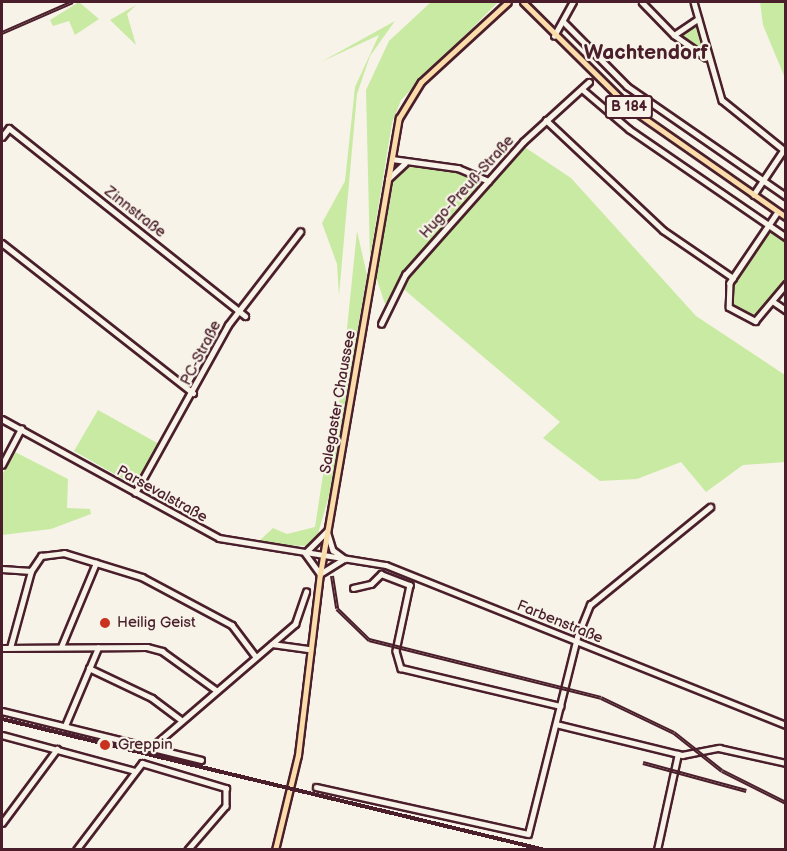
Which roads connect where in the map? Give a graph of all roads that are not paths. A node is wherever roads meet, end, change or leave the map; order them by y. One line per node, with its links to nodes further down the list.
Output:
1 (508, 2): 6 (main road, Salegaster Chaussee)
2 (523, 2): 10 (main road, B 184)
3 (573, 2): 8 (street)
4 (642, 2): 9 (street)
5 (694, 2): 7 (street)
6 (503, 4): 18 (main road, Salegaster Chaussee)
7 (698, 19): 9 (street); 11 (street)
8 (563, 21): 10 (street); 22 (street)
9 (674, 35): 11 (street)
10 (554, 36): 23 (main road, B 184)
11 (706, 57): 17 (street)
12 (590, 82): 13 (street, Hugo-Preuß-Straße)
13 (582, 89): 14 (street, Hugo-Preuß-Straße); 27 (street)
14 (546, 120): 21 (street, Hugo-Preuß-Straße); 31 (street)
15 (2, 137): 34 (street, Zinnstraße)
16 (786, 140): 17 (street)
17 (783, 150): 22 (street)
18 (392, 159): 19 (street); 20 (main road, Salegaster Chaussee)
19 (408, 162): 20 (street); 21 (street)
20 (388, 179): 44 (main road, Salegaster Chaussee)
21 (488, 181): 37 (street, Hugo-Preuß-Straße)
22 (764, 181): 23 (street); 24 (street)
23 (754, 195): 25 (main road, B 184)
24 (786, 196)
25 (778, 212): 26 (main road, B 184); 27 (street)
26 (786, 217)
27 (769, 225): 29 (street); 31 (street)
28 (300, 232): 34 (street, PC-Straße)
29 (786, 237)
30 (2, 243): 38 (street)
31 (733, 278): 33 (street)
32 (786, 284): 33 (street)
33 (774, 302): 35 (street)
34 (237, 310): 36 (street, Zinnstraße); 38 (street, PC-Straße)
35 (786, 310)
36 (245, 316)
37 (381, 324)
38 (194, 393): 42 (street, PC-Straße)
39 (2, 419): 40 (street, Parsevalstraße)
40 (21, 429): 41 (street); 42 (street, Parsevalstraße)
41 (2, 465)
42 (135, 493): 45 (street, Parsevalstraße)
43 (710, 507): 54 (street)
44 (327, 531): 45 (street); 46 (main road, Salegaster Chaussee); 47 (street)
45 (305, 553): 46 (street, Parsevalstraße); 51 (street)
46 (323, 556): 47 (street, Farbenstraße); 51 (main road, Salegaster Chaussee)
47 (345, 559): 51 (street); 54 (street, Farbenstraße)
48 (96, 563): 50 (street); 56 (street); 61 (street)
49 (2, 569): 50 (street)
50 (31, 571): 58 (street)
51 (320, 574): 60 (main road, Salegaster Chaussee)
52 (353, 588): 64 (street)
53 (306, 592): 55 (street)
54 (576, 642): 64 (street); 68 (street, Farbenstraße)
55 (272, 644): 60 (street); 61 (street)
56 (61, 647): 58 (street); 59 (street)
57 (2, 648): 58 (street)
58 (10, 648)
59 (98, 648): 62 (street); 63 (street)
60 (308, 649): 81 (main road, Salegaster Chaussee)
61 (256, 657): 63 (street)
62 (89, 668): 66 (street); 69 (street)
63 (216, 690): 66 (street)
64 (561, 706): 67 (street)
65 (2, 711): 69 (street)
66 (180, 719): 71 (street)
67 (556, 724): 73 (street); 77 (street)
68 (786, 725)
69 (65, 726): 71 (street)
70 (2, 735): 72 (street)
71 (152, 747): 74 (street)
72 (57, 749): 76 (street); 78 (street)
73 (678, 754): 75 (street); 82 (street)
74 (201, 760)
75 (786, 763)
76 (135, 771): 79 (street); 80 (street)
77 (316, 787)
78 (2, 823)
79 (76, 849)
80 (188, 849)
81 (275, 849)
82 (657, 849)

